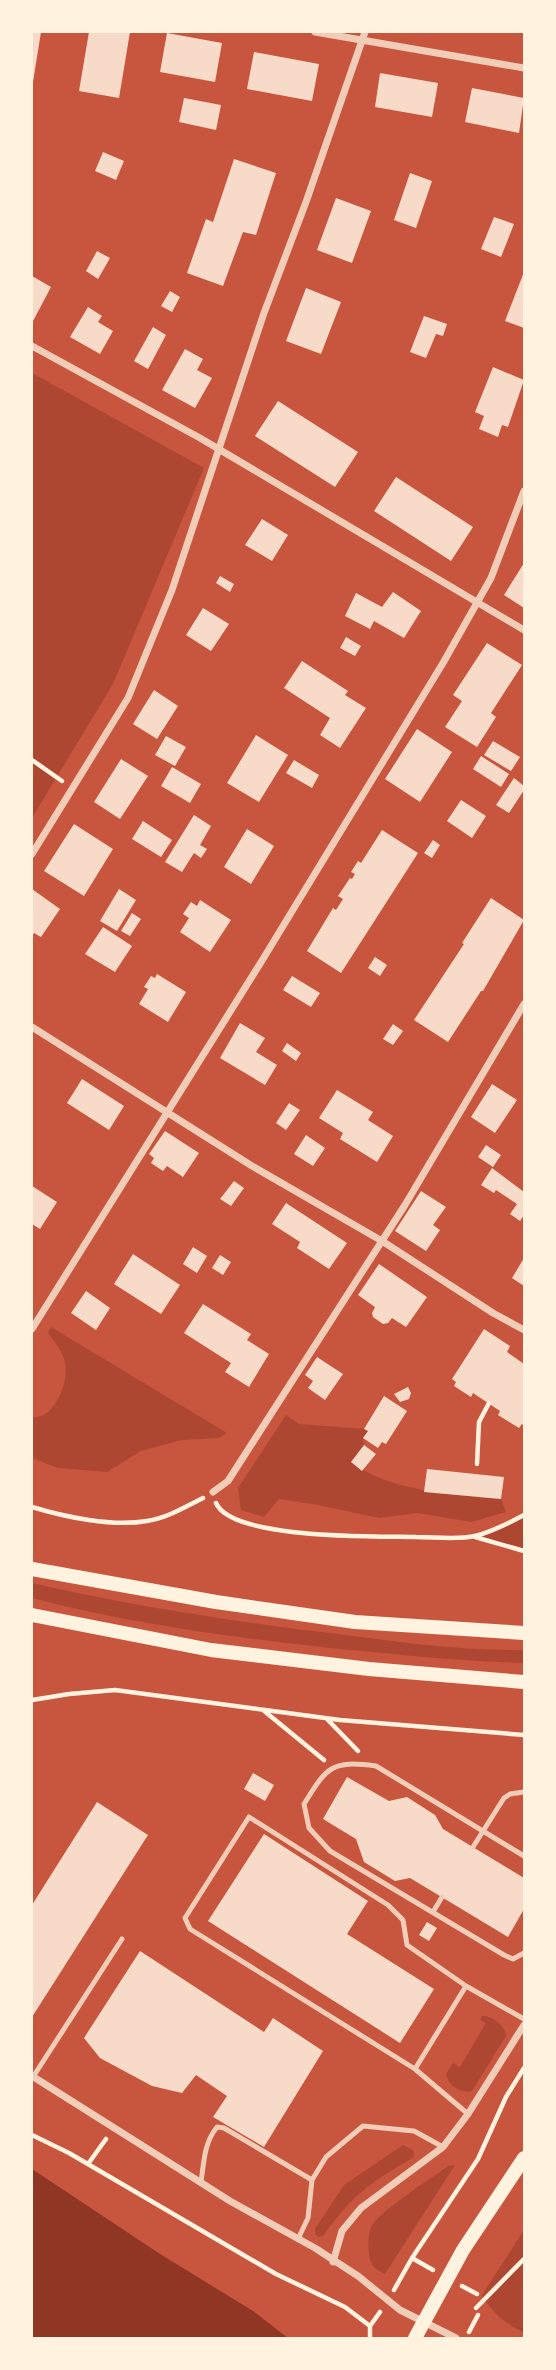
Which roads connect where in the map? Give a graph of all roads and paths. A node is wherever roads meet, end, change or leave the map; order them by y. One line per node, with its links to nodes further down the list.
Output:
1 (315, 32): 2 (street)
2 (364, 36): 3 (street); 5 (street)
3 (524, 68)
4 (32, 346): 5 (street)
5 (218, 449): 7 (street); 10 (street)
6 (524, 491): 7 (street)
7 (478, 602): 8 (street); 14 (street)
8 (524, 630)
9 (32, 760): 10 (path)
10 (73, 788): 11 (street)
11 (32, 854)
12 (524, 1004): 15 (street)
13 (32, 1027): 14 (street)
14 (166, 1113): 15 (street); 16 (street)
15 (382, 1241): 17 (street); 20 (street)
16 (32, 1329)
17 (524, 1330)
18 (489, 1404): 19 (path)
19 (477, 1464)
20 (213, 1492): 21 (path); 23 (path)
21 (32, 1507)
22 (524, 1515): 23 (path)
23 (473, 1537): 24 (path)
24 (524, 1551)
25 (32, 1569): 27 (main road)
26 (32, 1615): 28 (main road)
27 (524, 1633)
28 (524, 1682)
29 (32, 1700): 30 (path)
30 (263, 1710): 31 (path); 34 (path)
31 (327, 1718): 32 (path); 33 (path)
32 (524, 1735)
33 (369, 1765): 34 (lane); 36 (lane)
34 (334, 1769): 40 (lane)
35 (524, 1792): 36 (lane)
36 (483, 1830): 37 (lane); 38 (lane)
37 (473, 1847)
38 (524, 1856)
39 (442, 1897): 40 (lane)
40 (433, 1912): 42 (lane)
41 (122, 1939): 48 (lane)
42 (524, 1953)
43 (467, 1986): 44 (lane); 47 (lane); 47 (lane)
44 (524, 2018)
45 (524, 2025): 49 (street)
46 (524, 2068): 60 (path)
47 (415, 2069): 49 (lane)
48 (32, 2076): 50 (street)
49 (468, 2114): 52 (street)
50 (114, 2128): 54 (path); 56 (street)
51 (32, 2134): 54 (path)
52 (443, 2147): 55 (lane); 59 (street)
53 (524, 2158): 63 (main road)
54 (89, 2165): 64 (path)
55 (312, 2180): 56 (lane); 57 (lane)
56 (201, 2182): 57 (street)
57 (298, 2239): 59 (street)
58 (524, 2259): 61 (path)
59 (333, 2262): 60 (street)
60 (387, 2301): 63 (street); 64 (path)
61 (476, 2308)
62 (478, 2315): 68 (path)
63 (424, 2322): 66 (main road); 67 (street)
64 (370, 2326): 65 (path)
65 (370, 2339)
66 (415, 2339)
67 (456, 2339)
68 (465, 2339)

